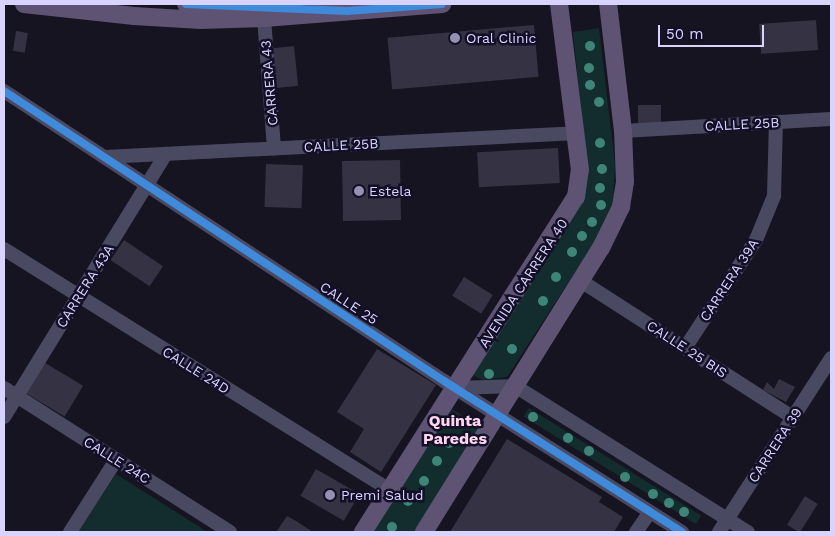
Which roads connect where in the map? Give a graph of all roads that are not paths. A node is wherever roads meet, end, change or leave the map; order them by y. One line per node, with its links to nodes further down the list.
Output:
1 (24, 4): 7 (main road)
2 (186, 4): 6 (main road)
3 (442, 4): 6 (main road)
4 (559, 4): 12 (main road, AVENIDA CARRERA 40)
5 (608, 4): 11 (main road)
6 (347, 11): 7 (main road)
7 (264, 18): 13 (street, CARRERA 43)
8 (4, 91): 15 (street, CALLE 25)
9 (831, 119): 10 (street, CALLE 25B)
10 (776, 122): 11 (street, CALLE 25B); 20 (street, CARRERA 39A)
11 (623, 131): 18 (main road)
12 (576, 133): 13 (street, CALLE 25B); 24 (main road, AVENIDA CARRERA 40)
13 (274, 149): 14 (street, CALLE 25B)
14 (166, 154): 15 (street, CALLE 25B); 16 (street, CARRERA 43A)
15 (105, 157): 16 (street, CALLE 25)
16 (148, 185): 19 (street, CARRERA 43A); 24 (street, CALLE 25)
17 (4, 249): 19 (street, CALLE 24D)
18 (581, 281): 20 (street, CALLE 25 BIS); 22 (main road)
19 (78, 298): 25 (street, CARRERA 43A); 30 (street, CALLE 24D)
20 (684, 348): 28 (street, CALLE 25 BIS)
21 (831, 358): 28 (street, CARRERA 39)
22 (515, 386): 24 (street); 26 (main road); 32 (street)
23 (4, 388): 25 (street, CALLE 24C)
24 (455, 388): 26 (street, CALLE 25); 30 (main road, AVENIDA CARRERA 40)
25 (16, 396): 27 (street, CARRERA 43A); 29 (street, CALLE 24C)
26 (497, 414): 31 (street, CALLE 25); 36 (main road)
27 (4, 417)
28 (792, 417): 32 (street, CARRERA 39)
29 (116, 460): 33 (street, CALLE 24C); 34 (street)
30 (390, 490): 35 (main road, AVENIDA CARRERA 40)
31 (650, 512): 37 (street); 38 (street, CALLE 25)
32 (727, 520): 39 (street, CARRERA 39); 40 (street)
33 (222, 530)
34 (70, 532)
35 (363, 532)
36 (424, 532)
37 (636, 532)
38 (682, 532)
39 (719, 532)
40 (748, 532)

